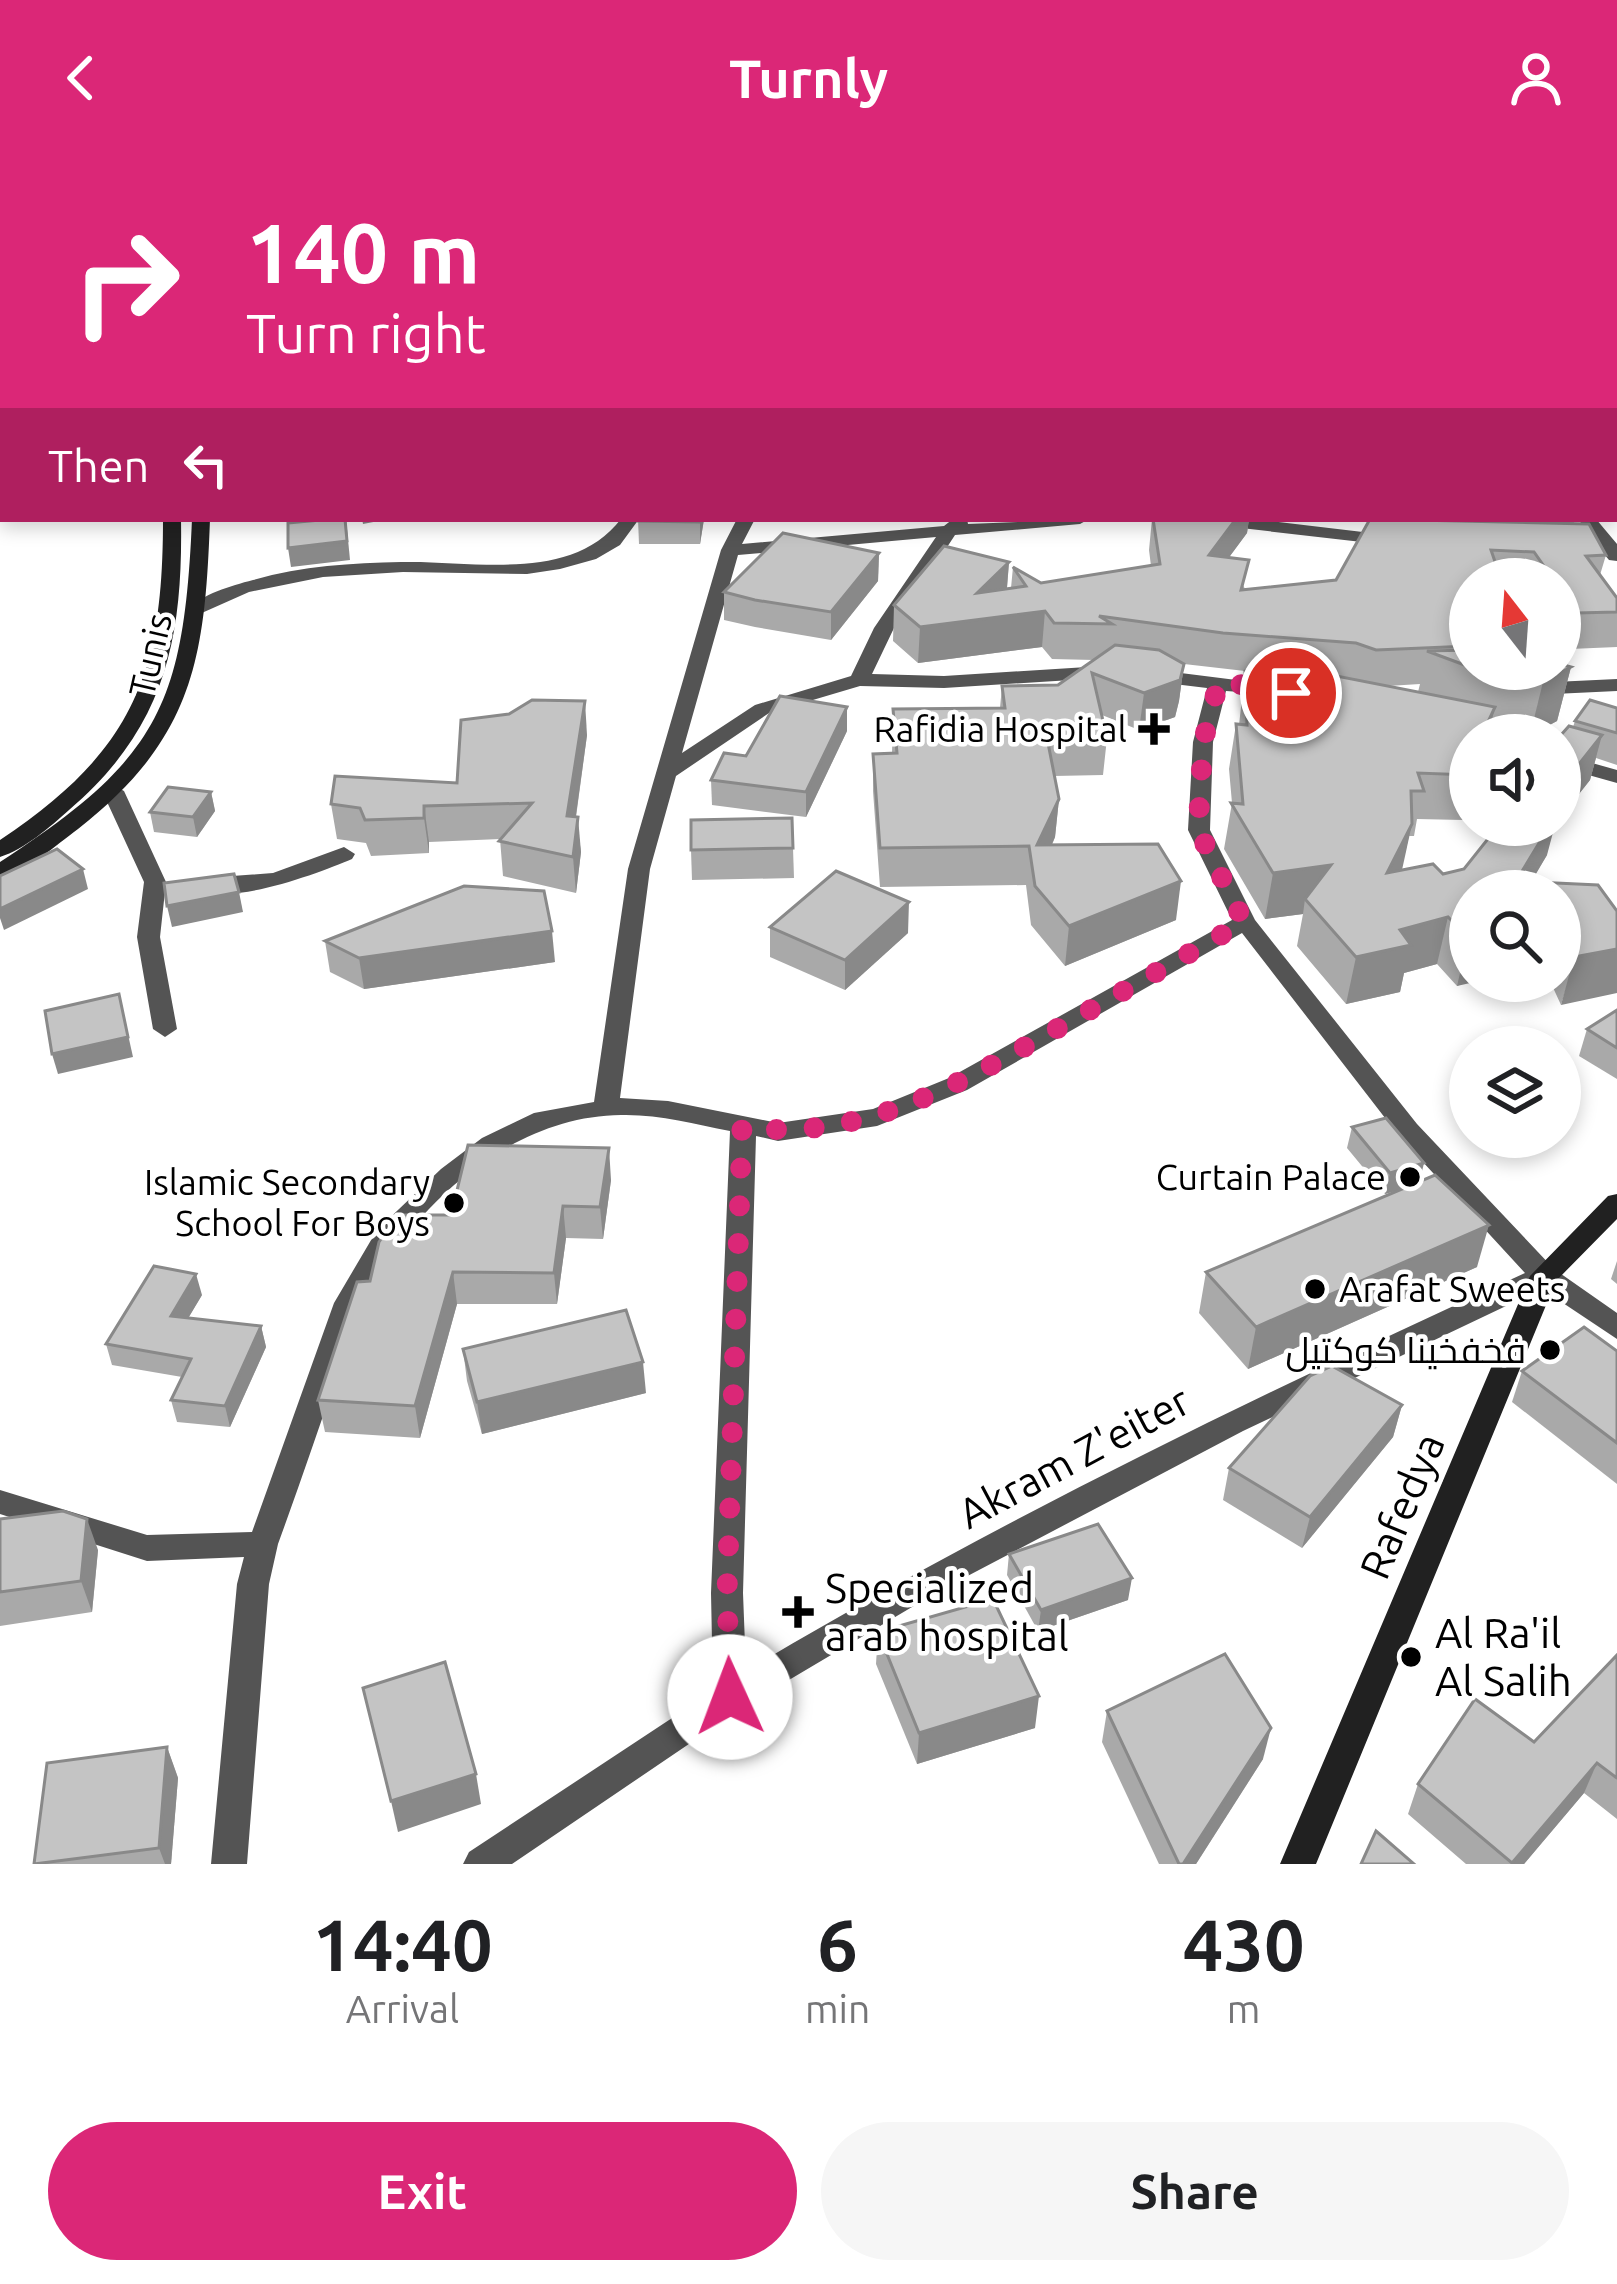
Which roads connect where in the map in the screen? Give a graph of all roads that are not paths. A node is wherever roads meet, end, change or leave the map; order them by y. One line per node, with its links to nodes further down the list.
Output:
1 (172, 522): 25 (main road)
2 (201, 522): 13 (main road, Tunis)
3 (628, 522): 14 (street)
4 (744, 522): 11 (street)
5 (1006, 522): 8 (street)
6 (1232, 522): 9 (street)
7 (1589, 522): 12 (street)
8 (957, 524): 11 (street); 16 (street)
9 (1398, 541)
10 (1544, 549): 12 (street)
11 (730, 550): 22 (street)
12 (1614, 552)
13 (200, 565): 14 (street); 15 (main road, Tunis)
14 (251, 584): 15 (street)
15 (195, 610): 24 (main road, Tunis)
16 (859, 680): 17 (street); 22 (street)
17 (1219, 681): 20 (street); 29 (street)
18 (1617, 685): 19 (street)
19 (1581, 687)
20 (1305, 696)
21 (1581, 766): 23 (street)
22 (667, 773): 31 (street)
23 (1617, 777)
24 (113, 791): 27 (main road, Tunis); 28 (street)
25 (0, 850)
26 (344, 854): 28 (street)
27 (0, 872)
28 (155, 882): 30 (street)
29 (1244, 922): 32 (street); 34 (street)
30 (165, 1029)
31 (605, 1107): 32 (street); 37 (street)
32 (742, 1127): 38 (street)
33 (1617, 1203): 34 (main road, Rafedya)
34 (1544, 1276): 35 (street); 38 (street, Akram Z'eiter); 41 (main road, Rafedya)
35 (1617, 1328)
36 (0, 1502): 37 (street)
37 (263, 1544): 40 (street)
38 (730, 1697): 39 (street, Akram Z'eiter)
39 (485, 1863)
40 (229, 1864)
41 (1298, 1864)

